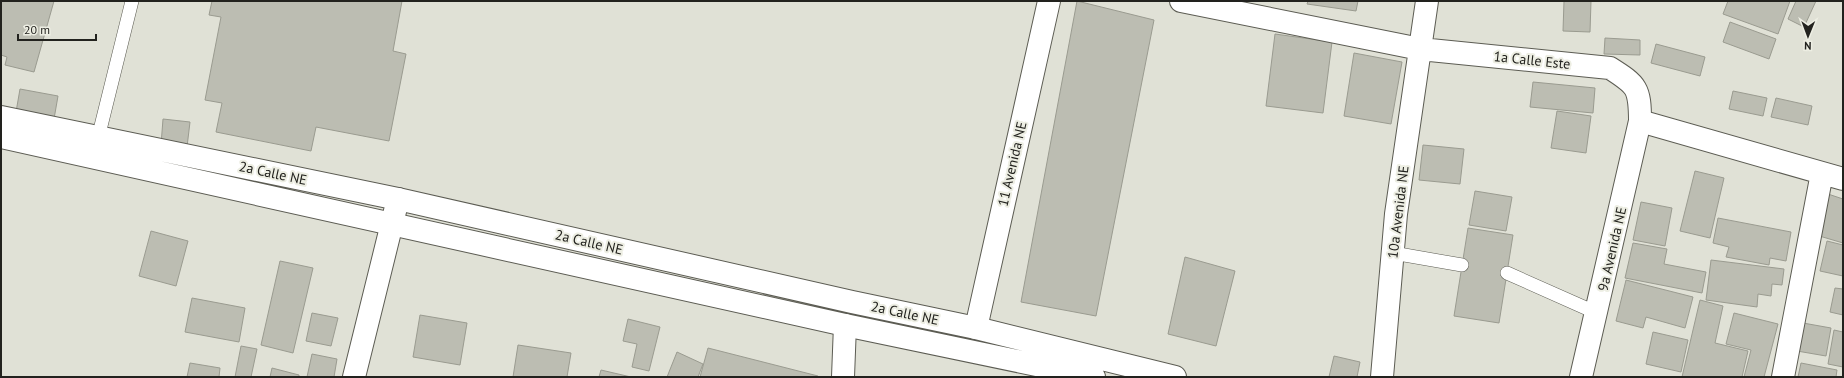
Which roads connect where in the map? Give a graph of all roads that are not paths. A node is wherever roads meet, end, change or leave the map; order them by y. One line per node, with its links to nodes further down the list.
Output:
1 (132, 1): 9 (lane)
2 (1049, 1): 20 (main road, 11 Avenida NE)
3 (1181, 1): 5 (main road, 1a Calle Este)
4 (1427, 1): 5 (main road, 10a Avenida NE)
5 (1420, 49): 7 (main road, 1a Calle Este); 15 (main road, 10a Avenida NE)
6 (1, 117): 9 (main road, 2a Calle NE)
7 (1640, 121): 11 (main road); 18 (main road, 9a Avenida NE)
8 (1, 137): 10 (main road, 2a Calle NE)
9 (99, 137): 10 (lane); 13 (main road, 2a Calle NE)
10 (93, 158): 14 (main road, 2a Calle NE)
11 (1822, 173): 12 (main road); 27 (main road)
12 (1843, 179)
13 (398, 199): 14 (main road); 20 (main road, 2a Calle NE)
14 (392, 224): 19 (main road, 2a Calle NE); 21 (main road)
15 (1393, 253): 16 (lane); 25 (main road, 10a Avenida NE)
16 (1462, 265)
17 (1507, 273): 18 (lane)
18 (1597, 313): 26 (main road, 9a Avenida NE)
19 (845, 325): 22 (main road); 23 (main road, 2a Calle NE)
20 (976, 328): 24 (main road, 2a Calle NE)
21 (354, 377)
22 (843, 377)
23 (1094, 377)
24 (1175, 377)
25 (1382, 377)
26 (1581, 377)
27 (1783, 377)

